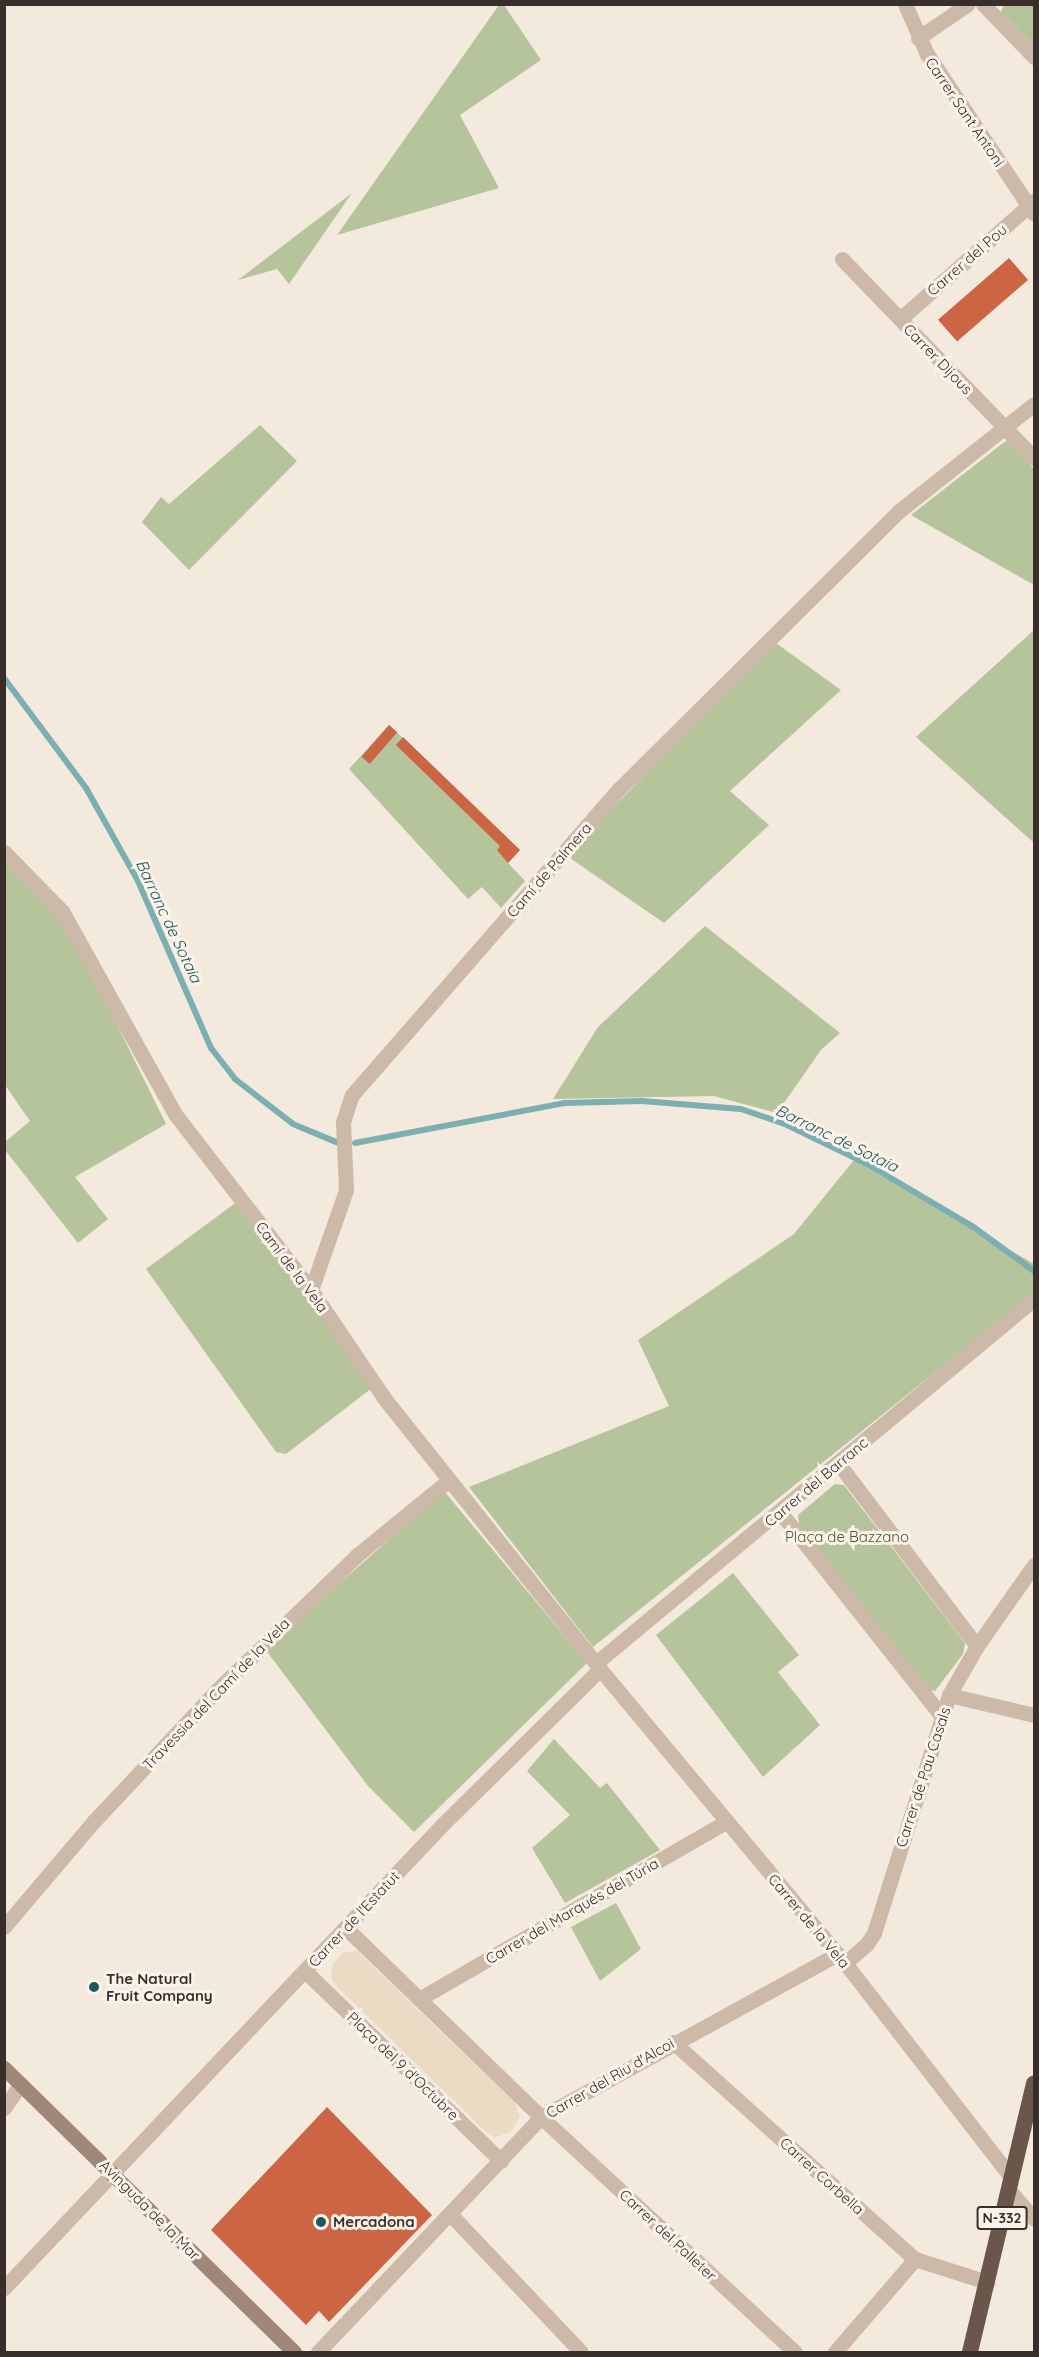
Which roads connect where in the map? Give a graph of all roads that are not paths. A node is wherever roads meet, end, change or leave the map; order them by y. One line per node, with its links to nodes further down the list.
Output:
1 (905, 4): 4 (street, Carrer Sant Antoni)
2 (968, 4): 4 (street)
3 (983, 4): 5 (street)
4 (918, 38): 6 (street, Carrer Sant Antoni)
5 (1035, 57)
6 (1033, 207): 8 (street, Carrer del Pou)
7 (842, 259): 8 (street, Carrer Dijous)
8 (900, 319): 10 (street, Carrer Dijous)
9 (1035, 404): 10 (street, Camí de Palmera)
10 (1005, 428): 11 (street, Carrer Dijous); 13 (street, Camí de Palmera)
11 (1035, 458)
12 (4, 852): 13 (street, Camí de la Vela)
13 (311, 1290): 16 (street, Camí de la Vela)
14 (1035, 1299): 15 (street, Carrer del Barranc)
15 (838, 1463): 17 (street, Carrer del Barranc); 19 (street)
16 (448, 1481): 20 (street, Camí de la Vela); 25 (street, Travessia del Camí de la Vela)
17 (780, 1512): 20 (street, Carrer del Barranc); 22 (street)
18 (1035, 1564): 19 (street, Carrer de Pau Casals)
19 (977, 1646): 21 (street, Carrer de Pau Casals)
20 (598, 1666): 24 (street, Carrer de la Vela); 26 (street, Carrer de l'Estatut)
21 (949, 1695): 22 (street, Carrer de Pau Casals); 23 (street)
22 (940, 1715): 27 (street, Carrer de Pau Casals)
23 (1035, 1715)
24 (725, 1822): 27 (street, Carrer de la Vela); 29 (street, Carrer del Marqués del Túria)
25 (4, 1927)
26 (346, 1928): 28 (street, Carrer de l'Estatut); 29 (street)
27 (841, 1959): 30 (street, Carrer del Riu d'Alcoi); 38 (street, Carrer de la Vela)
28 (305, 1971): 36 (street, Plaça del 9 d'Octubre); 37 (street, Carrer de l'Estatut)
29 (419, 1999): 35 (street)
30 (673, 2042): 35 (street, Carrer del Riu d'Alcoi); 41 (street, Carrer Corbella)
31 (4, 2068): 32 (main road, Avinguda de la Mar)
32 (21, 2084): 34 (street); 37 (main road, Avinguda de la Mar)
33 (1035, 2084): 38 (highway, N-332)
34 (4, 2108)
35 (541, 2117): 36 (street, Carrer del Riu d'Alcoi); 47 (street, Carrer del Palleter)
36 (501, 2161): 39 (street, Carrer del Riu d'Alcoi)
37 (112, 2173): 43 (street, Carrer de l'Estatut); 44 (main road, Avinguda de la Mar)
38 (1010, 2184): 40 (street, Carrer de la Vela); 42 (highway, N-332)
39 (452, 2216): 45 (street, Carrer del Riu d'Alcoi); 46 (street)
40 (1035, 2219)
41 (915, 2259): 42 (street, Carrer Corbella); 48 (street)
42 (987, 2282): 49 (highway, N-332)
43 (4, 2288)
44 (294, 2352)
45 (318, 2352)
46 (581, 2352)
47 (795, 2352)
48 (835, 2352)
49 (970, 2352)

